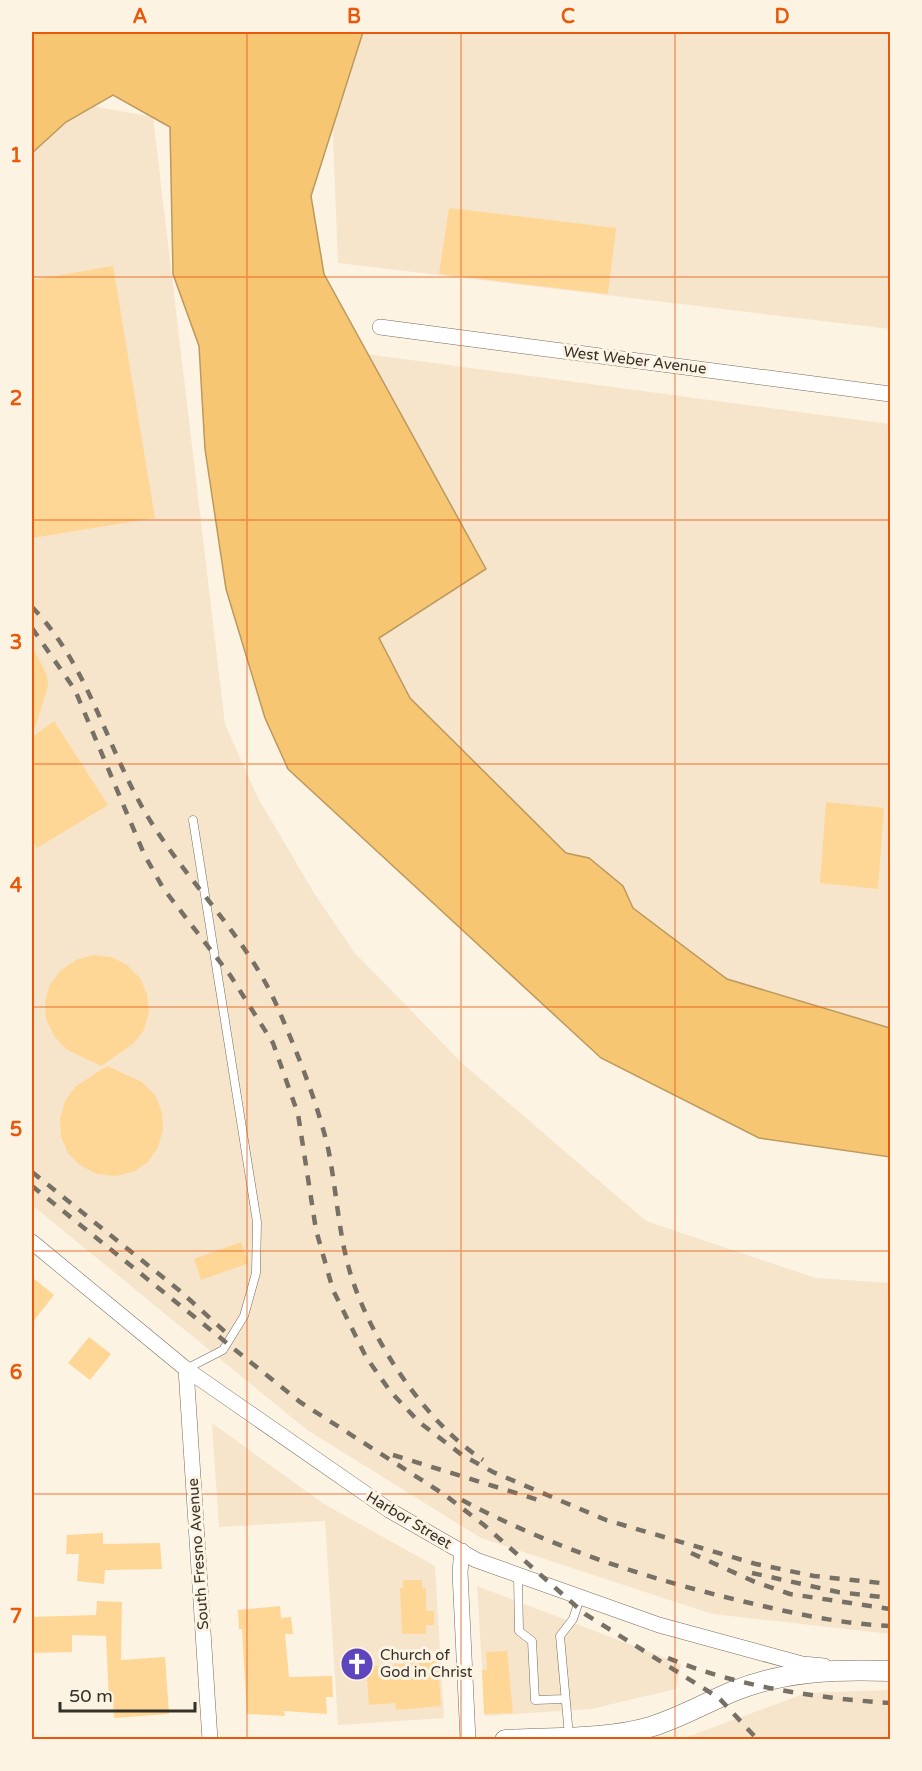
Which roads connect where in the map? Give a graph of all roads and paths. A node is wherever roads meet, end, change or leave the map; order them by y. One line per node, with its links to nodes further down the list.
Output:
1 (380, 327): 2 (street, West Weber Avenue)
2 (891, 394)
3 (193, 820): 5 (lane)
4 (32, 1242): 5 (street, Harbor Street)
5 (186, 1369): 6 (street, Harbor Street); 13 (street, South Fresno Avenue)
6 (462, 1551): 7 (street, Harbor Street); 14 (street)
7 (519, 1577): 8 (street, Harbor Street); 11 (lane)
8 (580, 1598): 9 (street, Harbor Street); 11 (lane)
9 (851, 1669): 10 (street); 12 (street)
10 (891, 1671)
11 (565, 1699): 12 (lane)
12 (569, 1736): 15 (street)
13 (210, 1740)
14 (468, 1740)
15 (505, 1740)

